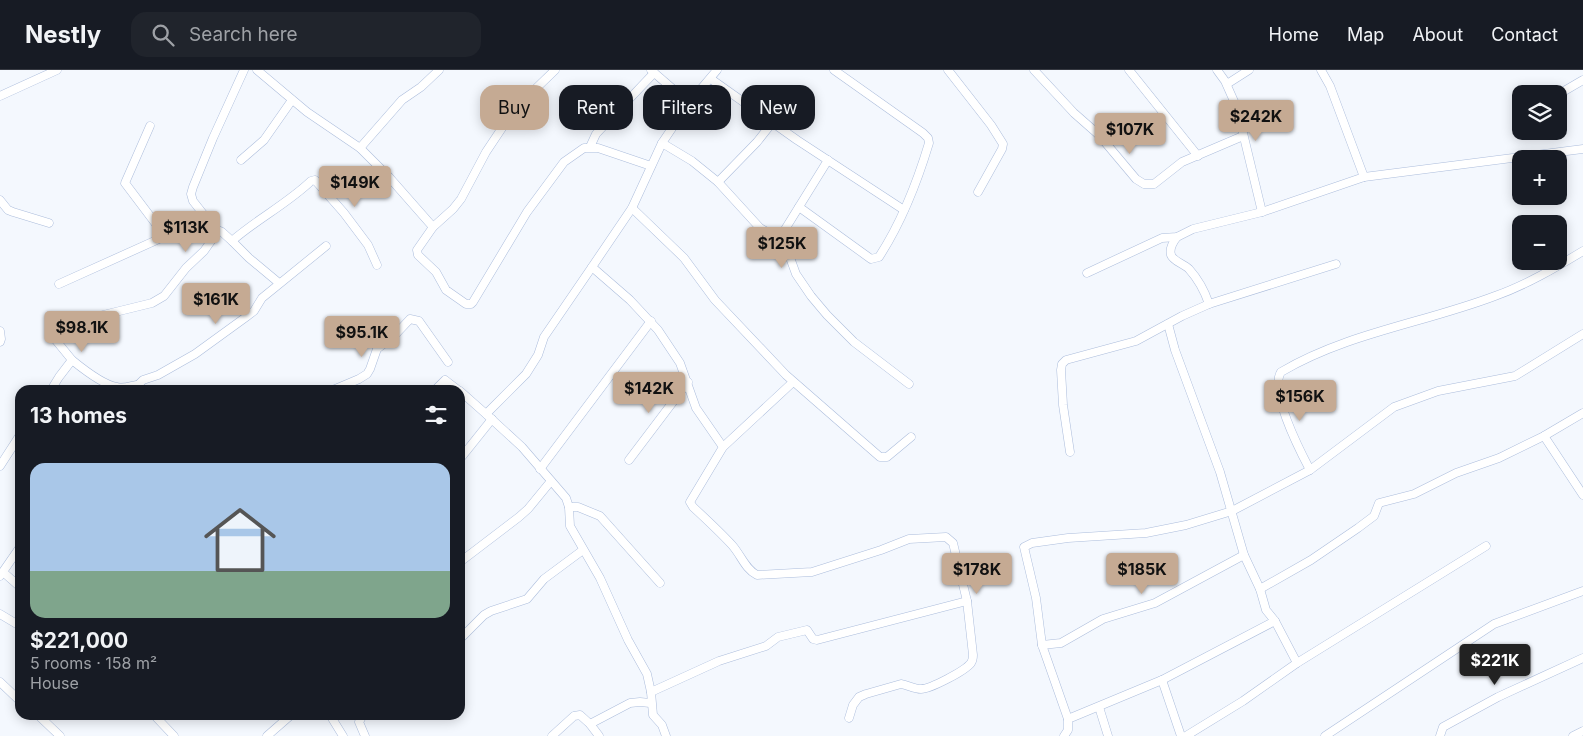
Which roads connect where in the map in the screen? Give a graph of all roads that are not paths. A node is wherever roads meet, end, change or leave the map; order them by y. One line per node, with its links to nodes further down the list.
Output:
1 (57, 70): 21 (street)
2 (244, 70): 45 (street)
3 (258, 70): 22 (street)
4 (438, 70): 31 (street)
5 (555, 70): 47 (street)
6 (717, 70): 15 (street)
7 (834, 70): 43 (street)
8 (948, 70): 39 (street)
9 (1034, 70): 33 (street)
10 (1129, 70): 33 (street)
11 (1218, 70): 17 (street)
12 (1249, 70): 17 (street)
13 (1321, 70): 37 (street)
14 (652, 72): 18 (street); 30 (street)
15 (711, 79): 19 (street); 23 (street)
16 (1583, 80): 20 (street)
17 (1227, 84): 28 (street)
18 (668, 85)
19 (706, 85)
20 (1567, 89)
21 (0, 96)
22 (292, 100): 31 (street); 34 (street)
23 (741, 101)
24 (150, 126): 49 (street)
25 (671, 130): 29 (street)
26 (766, 130): 38 (street)
27 (783, 130): 35 (street)
28 (1243, 136): 33 (street); 44 (street)
29 (662, 143): 36 (street); 38 (street)
30 (590, 147): 36 (street); 47 (street)
31 (360, 148): 47 (street)
32 (1583, 149): 37 (street)
33 (1198, 156)
34 (241, 160)
35 (828, 160): 41 (street); 43 (street)
36 (651, 166): 42 (street)
37 (1364, 177): 44 (street)
38 (718, 182): 51 (street)
39 (978, 192)
40 (0, 200): 46 (street)
41 (799, 207): 43 (street); 51 (street)
42 (632, 208): 57 (street); 72 (street)
43 (904, 210)
44 (1262, 212): 50 (street)
45 (204, 215): 48 (street); 49 (street)
46 (49, 223)
47 (433, 227)
48 (218, 231): 52 (street); 62 (street)
49 (165, 236): 60 (street)
50 (1177, 237): 58 (street); 61 (street)
51 (779, 238): 73 (street)
52 (232, 240): 56 (street); 59 (street)
53 (326, 246): 59 (street)
54 (1583, 251): 92 (street)
55 (1336, 264): 61 (street)
56 (377, 265)
57 (592, 267): 63 (street); 82 (street)
58 (1087, 273)
59 (279, 283): 76 (street)
60 (59, 284)
61 (1209, 304): 64 (street)
62 (91, 318)
63 (651, 321): 71 (street); 91 (street)
64 (1168, 324): 88 (street); 96 (street)
65 (0, 331): 68 (street)
66 (1583, 334): 92 (street)
67 (54, 338): 69 (street)
68 (0, 342)
69 (72, 360): 74 (street); 75 (street)
70 (448, 362): 77 (street)
71 (688, 382): 86 (street); 89 (street)
72 (793, 382): 84 (street); 86 (street)
73 (909, 384)
74 (54, 385)
75 (108, 385)
76 (140, 385)
77 (345, 385)
78 (440, 385): 79 (street)
79 (451, 385)
80 (465, 396): 82 (street)
81 (1583, 413): 83 (street)
82 (489, 417): 87 (street); 91 (street)
83 (1544, 436): 94 (street); 105 (street)
84 (911, 437)
85 (15, 443): 90 (street)
86 (723, 446): 107 (street)
87 (465, 452)
88 (1070, 452)
89 (629, 460)
90 (0, 466)
91 (540, 469): 93 (street)
92 (1310, 470): 96 (street)
93 (551, 481): 95 (street); 101 (street)
94 (1583, 495)
95 (569, 507): 98 (street); 104 (street)
96 (1232, 511): 100 (street); 112 (street)
97 (1486, 546): 114 (street)
98 (583, 550): 111 (street); 117 (street)
99 (15, 554): 102 (street)
100 (1244, 555): 105 (street); 112 (street)
101 (465, 558)
102 (2, 574): 103 (street)
103 (15, 583)
104 (660, 583)
105 (1260, 589): 109 (street)
106 (1583, 590): 142 (street)
107 (967, 601): 117 (street); 121 (street)
108 (0, 614): 110 (street)
109 (1275, 621): 114 (street); 115 (street)
110 (15, 623)
111 (465, 634)
112 (1042, 645): 122 (street)
113 (1583, 658): 143 (street)
114 (1297, 663): 141 (street)
115 (1162, 680): 120 (street); 140 (street)
116 (0, 682): 118 (street)
117 (651, 692): 119 (street)
118 (15, 696)
119 (650, 704): 128 (street); 137 (street)
120 (1099, 707): 122 (street); 139 (street)
121 (849, 718)
122 (1068, 719): 138 (street)
123 (43, 720): 130 (street)
124 (159, 720): 131 (street)
125 (286, 720): 132 (street)
126 (333, 720): 133 (street)
127 (360, 720): 134 (street)
128 (590, 724): 135 (street); 136 (street)
129 (1583, 730): 144 (street)
130 (60, 736)
131 (174, 736)
132 (268, 736)
133 (343, 736)
134 (365, 736)
135 (552, 736)
136 (599, 736)
137 (666, 736)
138 (1064, 736)
139 (1108, 736)
140 (1181, 736)
141 (1186, 736)
142 (1325, 736)
143 (1440, 736)
144 (1574, 736)

